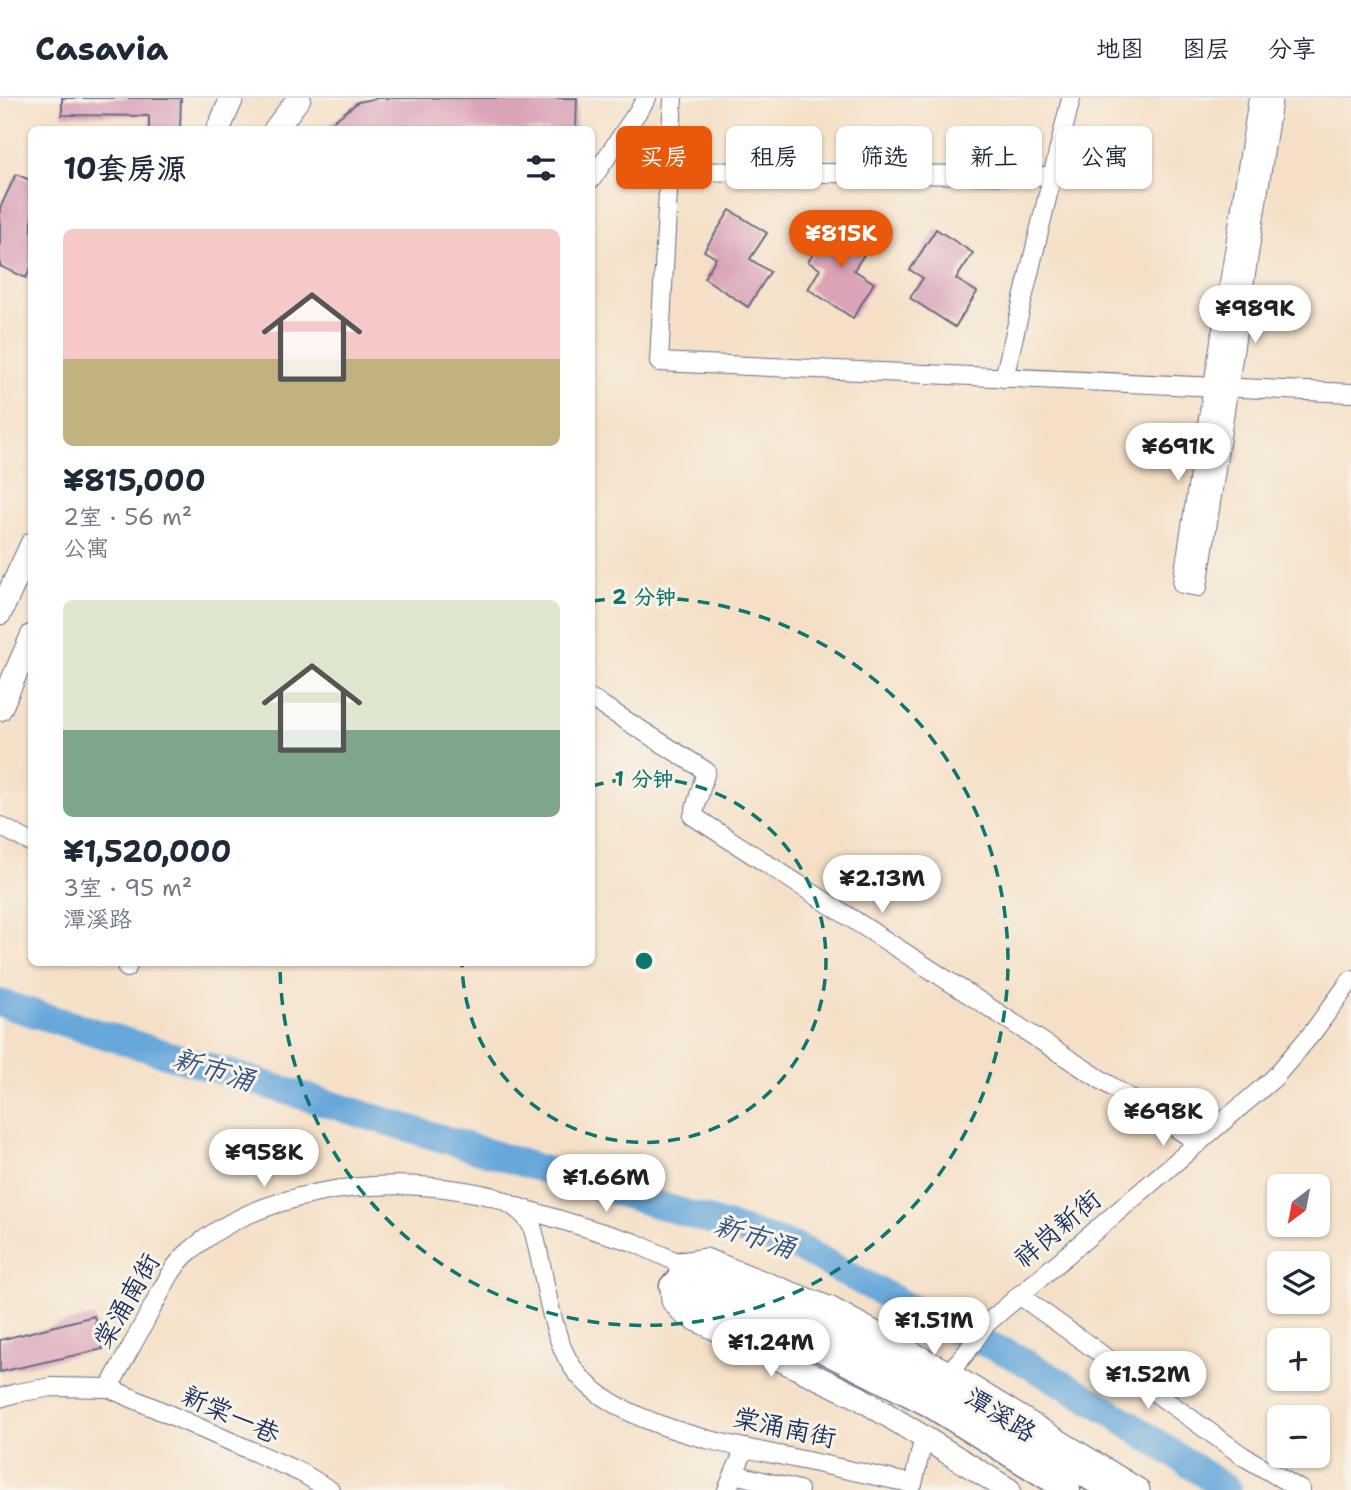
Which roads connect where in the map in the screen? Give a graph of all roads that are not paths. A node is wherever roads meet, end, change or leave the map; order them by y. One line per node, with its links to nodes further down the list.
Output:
1 (232, 98): 8 (street)
2 (299, 98): 9 (street)
3 (647, 98): 12 (street)
4 (673, 98): 10 (street)
5 (1071, 98): 13 (street)
6 (1258, 98): 16 (street)
7 (1273, 98): 16 (street)
8 (220, 126)
9 (278, 126)
10 (671, 126)
11 (712, 172): 13 (street)
12 (595, 174)
13 (1052, 176): 15 (street)
14 (668, 189): 15 (street)
15 (1004, 378): 16 (street)
16 (1221, 388): 16 (street); 17 (street)
17 (1351, 393)
18 (28, 553): 19 (street)
19 (0, 613)
20 (28, 645): 22 (street)
21 (595, 701): 26 (street)
22 (0, 709)
23 (0, 826): 24 (street)
24 (28, 841)
25 (1351, 980): 26 (street, 祥岗新街)
26 (1199, 1143): 30 (street, 祥岗新街)
27 (514, 1206): 28 (street); 32 (street, 棠涌南街); 35 (street, 棠涌南街)
28 (677, 1275): 29 (main road, 潭溪路); 31 (street); 34 (street, 棠涌南街)
29 (722, 1295): 40 (main road, 潭溪路); 41 (main road, 潭溪路)
30 (1019, 1295): 31 (street, 祥岗新街); 43 (street)
31 (948, 1373): 42 (street)
32 (109, 1388): 33 (street, 棠涌南街); 37 (street, 新棠一巷)
33 (0, 1398)
34 (924, 1436): 35 (street, 棠涌南街); 39 (street)
35 (745, 1448): 36 (street)
36 (731, 1482): 38 (street)
37 (330, 1490)
38 (799, 1490)
39 (1009, 1490)
40 (1068, 1490)
41 (1110, 1490)
42 (1138, 1490)
43 (1301, 1490)

